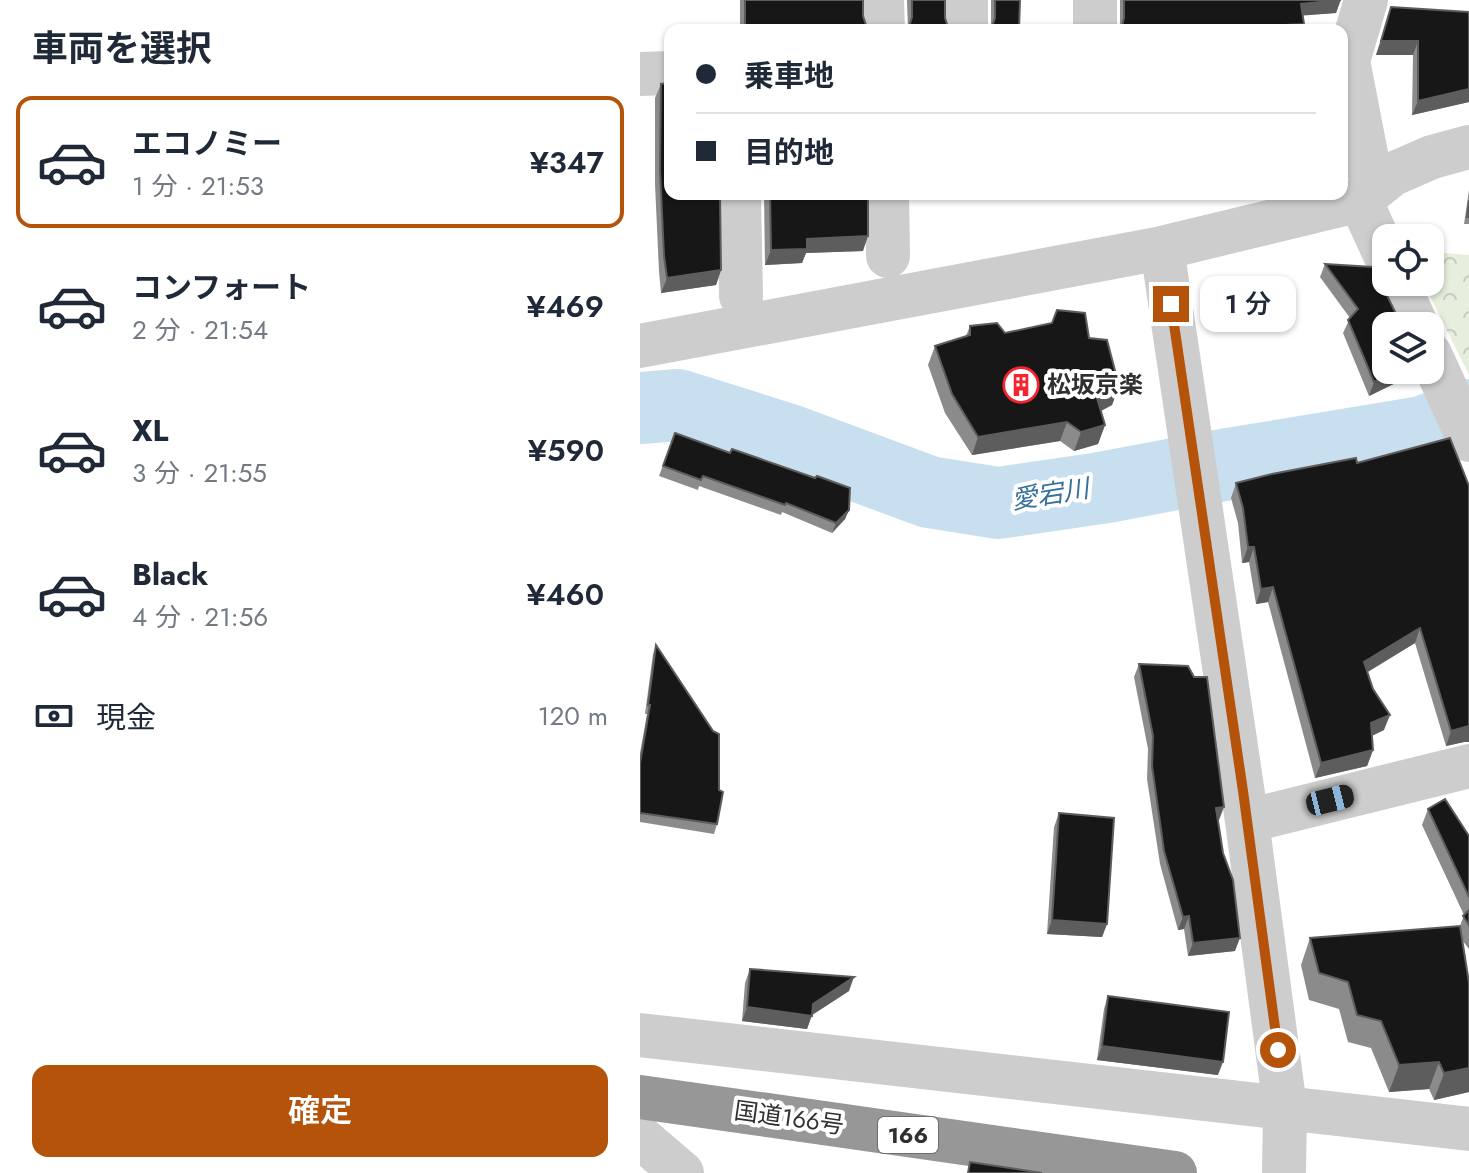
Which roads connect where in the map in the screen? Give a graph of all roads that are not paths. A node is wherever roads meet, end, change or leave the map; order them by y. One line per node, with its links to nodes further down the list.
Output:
1 (882, 0): 5 (street)
2 (966, 0): 6 (street)
3 (1095, 0): 7 (street)
4 (1366, 0): 8 (street)
5 (883, 24)
6 (966, 24)
7 (1095, 24)
8 (1348, 53)
9 (664, 73): 10 (street)
10 (640, 74)
11 (1348, 81): 13 (street)
12 (1469, 147): 13 (street)
13 (1366, 195): 17 (street); 18 (street)
14 (739, 200): 21 (street)
15 (887, 200): 20 (street)
16 (1347, 200): 19 (street)
17 (1348, 200)
18 (1375, 224)
19 (1162, 248): 22 (street); 26 (street)
20 (888, 256)
21 (741, 296)
22 (640, 346)
23 (1443, 384): 24 (street)
24 (1462, 426)
25 (1469, 766): 26 (street)
26 (1247, 821): 28 (street)
27 (640, 1035): 28 (street)
28 (1285, 1108): 30 (street); 33 (street)
29 (640, 1110): 31 (street); 32 (highway, 国道166号 / 166)
30 (1469, 1129)
31 (682, 1173)
32 (1175, 1173)
33 (1284, 1173)

